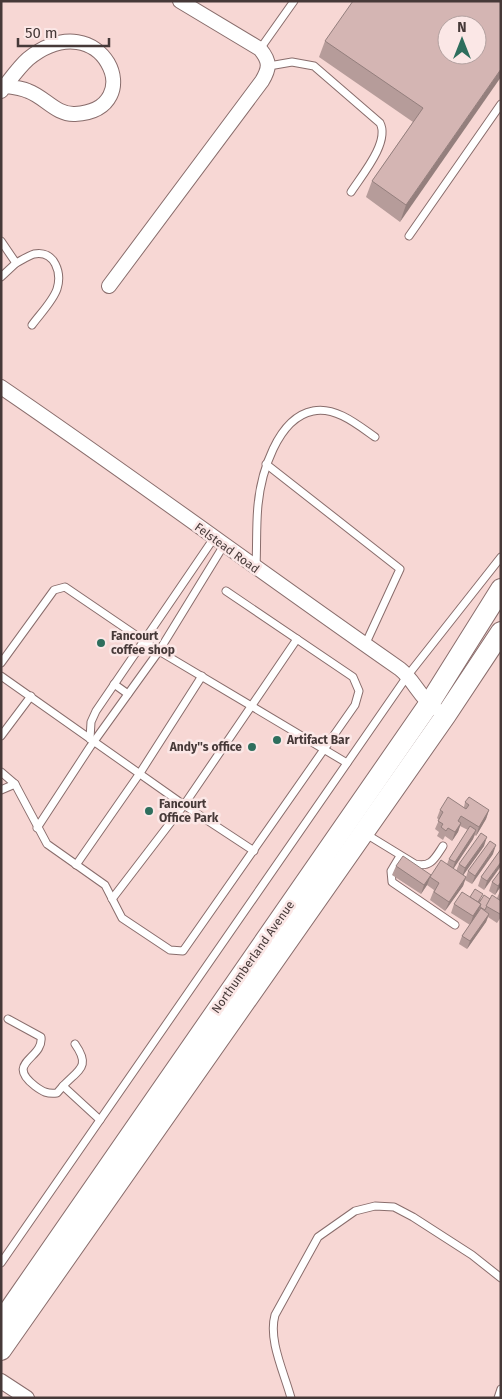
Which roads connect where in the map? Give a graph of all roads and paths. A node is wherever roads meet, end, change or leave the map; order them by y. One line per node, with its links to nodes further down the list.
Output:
1 (180, 1): 3 (street)
2 (294, 1): 3 (lane)
3 (260, 49): 4 (street)
4 (269, 66): 7 (lane); 12 (street)
5 (3, 88): 5 (street)
6 (501, 104): 8 (lane)
7 (351, 192)
8 (409, 236)
9 (1, 241): 10 (lane)
10 (16, 263): 11 (lane); 13 (lane)
11 (1, 277)
12 (109, 286)
13 (32, 325)
14 (1, 387): 17 (street, Felstead Road)
15 (375, 437): 16 (lane)
16 (266, 464): 19 (lane); 25 (lane)
17 (219, 542): 19 (street, Felstead Road); 24 (lane); 26 (lane)
18 (501, 557): 28 (lane)
19 (256, 569): 25 (street, Felstead Road)
20 (501, 589): 34 (main road, Northumberland Avenue)
21 (226, 591): 23 (lane)
22 (501, 632): 36 (main road, Northumberland Avenue)
23 (297, 639): 35 (lane); 39 (lane)
24 (144, 641): 26 (lane); 27 (lane); 31 (lane)
25 (365, 645): 28 (street, Felstead Road)
26 (159, 651): 30 (lane); 32 (lane)
27 (1, 663)
28 (408, 675): 34 (street, Felstead Road); 40 (lane)
29 (1, 676): 33 (lane)
30 (202, 676): 35 (lane); 42 (lane)
31 (114, 684): 32 (lane); 38 (lane)
32 (128, 694): 38 (lane)
33 (31, 696): 37 (lane); 38 (lane)
34 (429, 704): 36 (street, Felstead Road); 60 (main road, Northumberland Avenue)
35 (251, 708): 39 (lane); 45 (lane)
36 (446, 715): 47 (main road, Northumberland Avenue)
37 (1, 736)
38 (92, 739): 42 (lane); 46 (lane)
39 (325, 748): 40 (lane); 49 (lane)
40 (347, 762): 57 (lane)
41 (1, 772): 43 (lane)
42 (140, 773): 45 (lane); 51 (lane)
43 (15, 784): 44 (lane); 46 (lane)
44 (1, 790)
45 (184, 806): 49 (lane); 52 (lane)
46 (37, 828): 51 (lane)
47 (363, 833): 50 (lane); 61 (main road, Northumberland Avenue)
48 (443, 846): 50 (lane)
49 (254, 851): 52 (lane)
50 (400, 856): 53 (lane)
51 (76, 865): 52 (lane)
52 (112, 899)
53 (455, 925)
54 (8, 1019): 56 (lane)
55 (75, 1044): 56 (lane)
56 (62, 1086): 57 (lane)
57 (100, 1120): 58 (lane)
58 (1, 1263)
59 (501, 1278): 65 (lane)
60 (1, 1322)
61 (1, 1350)
62 (1, 1381): 64 (street)
63 (501, 1389): 66 (lane)
64 (27, 1398)
65 (291, 1398)
66 (498, 1398)

